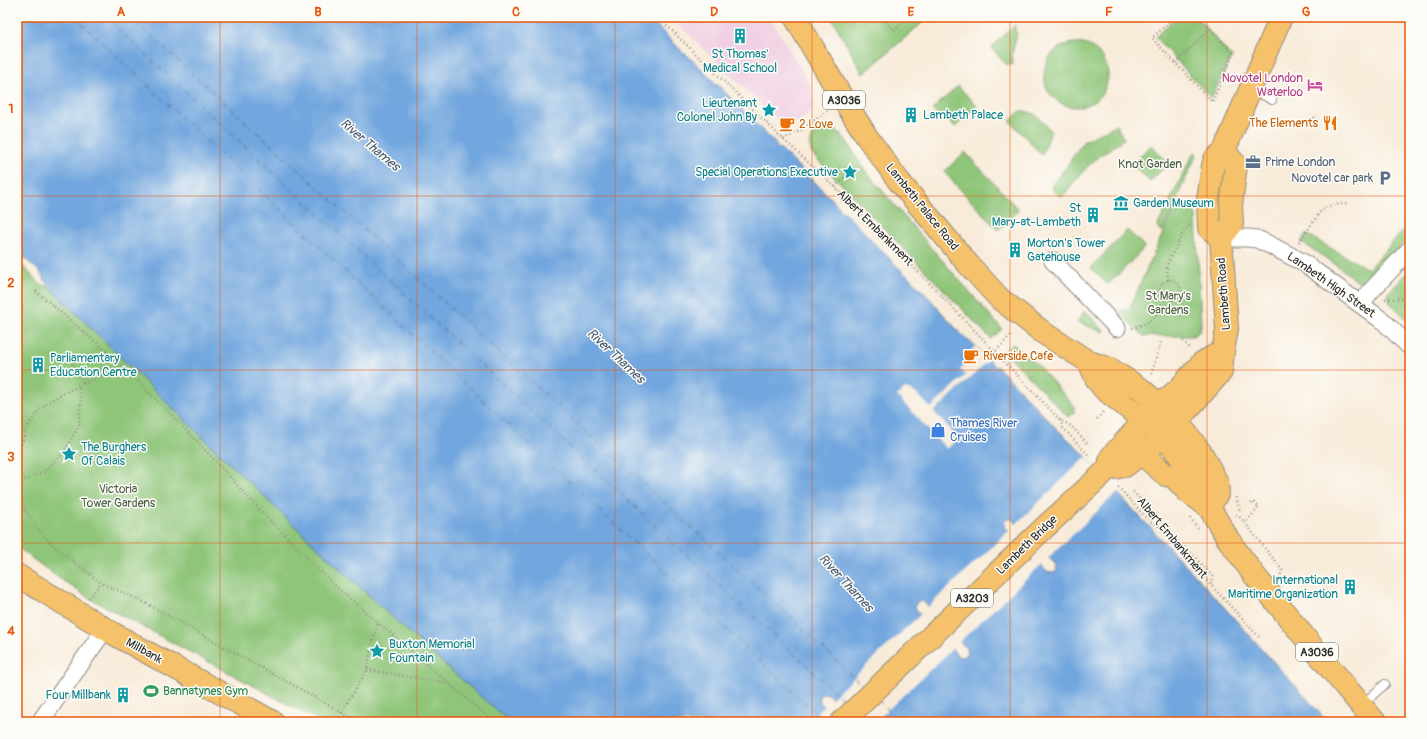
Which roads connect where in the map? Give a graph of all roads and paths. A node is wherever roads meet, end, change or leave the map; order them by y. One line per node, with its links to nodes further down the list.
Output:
1 (658, 17): 17 (path, Albert Embankment)
2 (795, 17): 40 (main road, Lambeth Palace Road / A3036)
3 (879, 17): 4 (path)
4 (908, 17)
5 (1175, 17): 11 (path)
6 (1200, 17): 10 (path)
7 (1281, 17): 12 (main road)
8 (1358, 17): 9 (path)
9 (1364, 21)
10 (1210, 28): 11 (path); 11 (path)
11 (1176, 63)
12 (1251, 89): 13 (lane); 22 (main road)
13 (1272, 100)
14 (824, 113): 17 (path)
15 (1318, 117): 16 (path)
16 (1310, 125)
17 (782, 140): 19 (path, Albert Embankment)
18 (850, 172): 19 (path)
19 (835, 187): 37 (path, Albert Embankment)
20 (1349, 203): 23 (path)
21 (1192, 225): 26 (path)
22 (1220, 238): 31 (street, Lambeth High Street); 36 (main road, Lambeth Road / A3203)
23 (1295, 247)
24 (1410, 249): 31 (street)
25 (1053, 261): 32 (street)
26 (1168, 280): 28 (path); 28 (path)
27 (36, 291): 41 (path)
28 (1165, 298): 32 (path)
29 (1410, 298): 30 (path)
30 (1379, 300)
31 (1361, 304): 35 (street, Lambeth High Street)
32 (1122, 329)
33 (1012, 334): 37 (path)
34 (1161, 342): 42 (path)
35 (1410, 347)
36 (1223, 351): 45 (main road); 48 (main road, Lambeth Road / A3203)
37 (994, 352): 39 (path); 46 (path, Albert Embankment)
38 (67, 358): 43 (path)
39 (982, 358)
40 (1088, 362): 45 (main road, Lambeth Palace Road / A3036); 47 (main road, A3036)
41 (123, 366): 43 (path); 69 (path)
42 (1148, 380)
43 (84, 384): 44 (path)
44 (79, 386): 51 (path); 53 (path)
45 (1160, 405): 47 (main road); 48 (main road, Lambeth Palace Road / A3036)
46 (1060, 420): 49 (path, Albert Embankment); 52 (path)
47 (1144, 421): 48 (main road, A3036); 52 (main road, Lambeth Bridge)
48 (1171, 428): 50 (main road, Lambeth Bridge / A3203); 57 (main road, A3036)
49 (1088, 444)
50 (1141, 453): 52 (main road, Lambeth Bridge / A3203); 57 (main road, A3036)
51 (17, 464)
52 (1105, 472): 61 (path); 81 (main road, Lambeth Bridge / A3203)
53 (17, 483): 65 (path)
54 (1133, 492): 61 (path, Albert Embankment)
55 (1236, 493): 58 (path)
56 (1251, 504): 60 (path)
57 (1200, 508): 62 (path); 67 (main road, A3036)
58 (1240, 512)
59 (1235, 515): 67 (path)
60 (1247, 522)
61 (1160, 526): 63 (path, Albert Embankment)
62 (1200, 531)
63 (1173, 543): 66 (path, Albert Embankment); 66 (path)
64 (17, 575): 70 (main road, Millbank)
65 (101, 583): 68 (path); 75 (path)
66 (1212, 586): 71 (path, Albert Embankment)
67 (1273, 597): 76 (main road, A3036)
68 (89, 598)
69 (378, 622): 72 (path); 73 (path)
70 (104, 629): 77 (street); 78 (main road, Millbank)
71 (1259, 637)
72 (367, 670): 73 (path); 75 (path)
73 (448, 683): 80 (path)
74 (1385, 684): 76 (lane)
75 (341, 713): 79 (path)
76 (1369, 714)
77 (40, 722)
78 (273, 722)
79 (359, 722)
80 (494, 722)
81 (842, 722)

